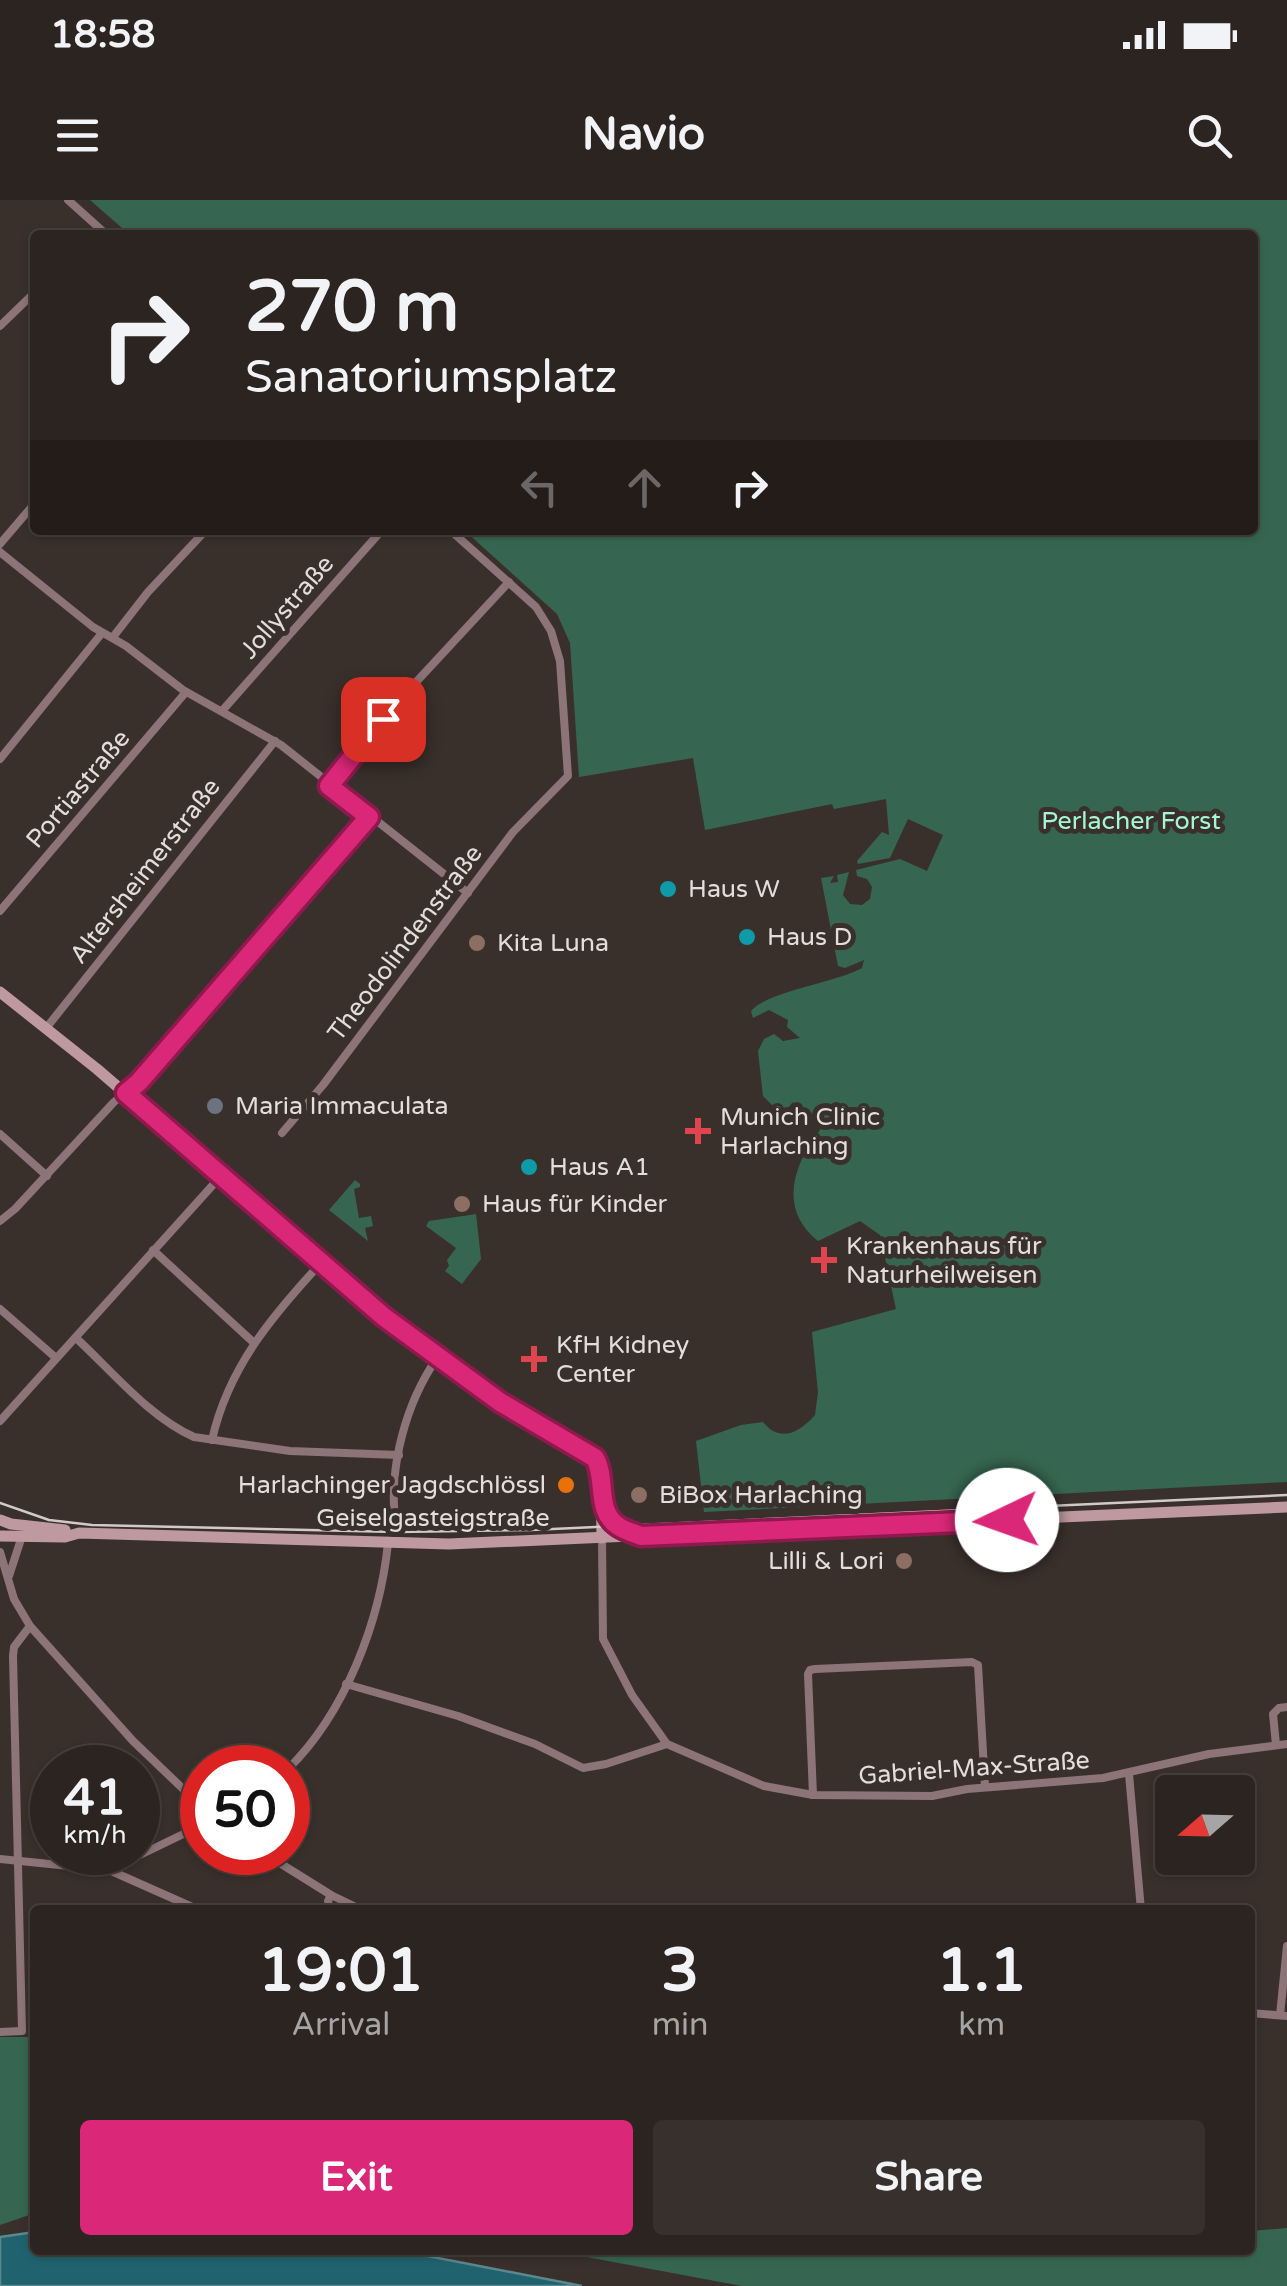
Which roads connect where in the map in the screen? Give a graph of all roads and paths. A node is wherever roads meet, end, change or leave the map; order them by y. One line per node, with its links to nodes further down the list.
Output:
1 (68, 200): 2 (street)
2 (95, 224): 3 (street); 4 (street)
3 (90, 230)
4 (102, 230)
5 (30, 297): 6 (street)
6 (0, 326)
7 (30, 509): 11 (street)
8 (202, 535): 15 (street)
9 (378, 535): 17 (street, Jollystraße)
10 (456, 535): 13 (street)
11 (0, 544)
12 (0, 552): 14 (street)
13 (509, 582): 20 (street); 22 (street, Theodolindenstraße)
14 (102, 633): 15 (street); 19 (street)
15 (113, 637): 16 (street)
16 (186, 692): 17 (street); 23 (street, Portiastraße)
17 (222, 710): 18 (street)
18 (275, 741): 20 (street); 25 (street, Altersheimerstraße)
19 (0, 758)
20 (329, 786): 21 (street)
21 (369, 817): 22 (street); 26 (street)
22 (468, 893): 27 (street, Theodolindenstraße)
23 (0, 911)
24 (0, 992): 25 (main road)
25 (47, 1027): 26 (main road)
26 (126, 1093): 29 (street); 30 (main road)
27 (282, 1133)
28 (0, 1134): 29 (street)
29 (46, 1176): 31 (street)
30 (221, 1176): 32 (street); 33 (main road)
31 (0, 1221)
32 (154, 1250): 35 (street); 36 (street)
33 (321, 1262): 36 (street); 38 (main road)
34 (0, 1309): 37 (street)
35 (76, 1338): 37 (street); 40 (street)
36 (253, 1342): 40 (street)
37 (56, 1358): 39 (street)
38 (437, 1358): 41 (street); 42 (main road)
39 (0, 1421)
40 (212, 1440): 41 (street)
41 (398, 1454): 44 (street)
42 (602, 1500): 49 (main road); 50 (main road)
43 (1287, 1507): 49 (main road, Geiselgasteigstraße)
44 (396, 1520)
45 (4, 1523): 46 (main road)
46 (79, 1534): 48 (main road, Geiselgasteigstraße); 51 (main road, Geiselgasteigstraße)
47 (0, 1536): 48 (main road, Geiselgasteigstraße)
48 (22, 1536): 54 (street)
49 (641, 1536): 50 (main road, Geiselgasteigstraße)
50 (602, 1538): 51 (main road, Geiselgasteigstraße); 60 (street, Gabriel-Max-Straße)
51 (388, 1543): 56 (street)
52 (0, 1552): 54 (street)
53 (0, 1568): 54 (street)
54 (8, 1581): 55 (street)
55 (30, 1626): 58 (street); 65 (street)
56 (346, 1684): 60 (street); 62 (street)
57 (0, 1705): 58 (street)
58 (13, 1705): 69 (street)
59 (1287, 1707): 63 (street)
60 (667, 1744): 67 (street, Gabriel-Max-Straße)
61 (1287, 1744): 63 (street, Gabriel-Max-Straße)
62 (308, 1745)
63 (1276, 1746): 64 (street, Gabriel-Max-Straße)
64 (1128, 1774): 66 (street, Gabriel-Max-Straße); 77 (street)
65 (180, 1786)
66 (985, 1787): 67 (street, Gabriel-Max-Straße); 67 (street)
67 (813, 1795)
68 (0, 1859): 69 (street)
69 (19, 1861): 70 (street); 81 (street)
70 (30, 1862)
71 (120, 1875): 74 (street)
72 (298, 1875): 73 (street)
73 (330, 1895): 75 (street); 76 (street)
74 (188, 1905)
75 (329, 1905)
76 (345, 1905)
77 (1141, 1905)
78 (1287, 1946): 80 (street)
79 (1255, 2013): 80 (street)
80 (1283, 2015)
81 (0, 2032)

